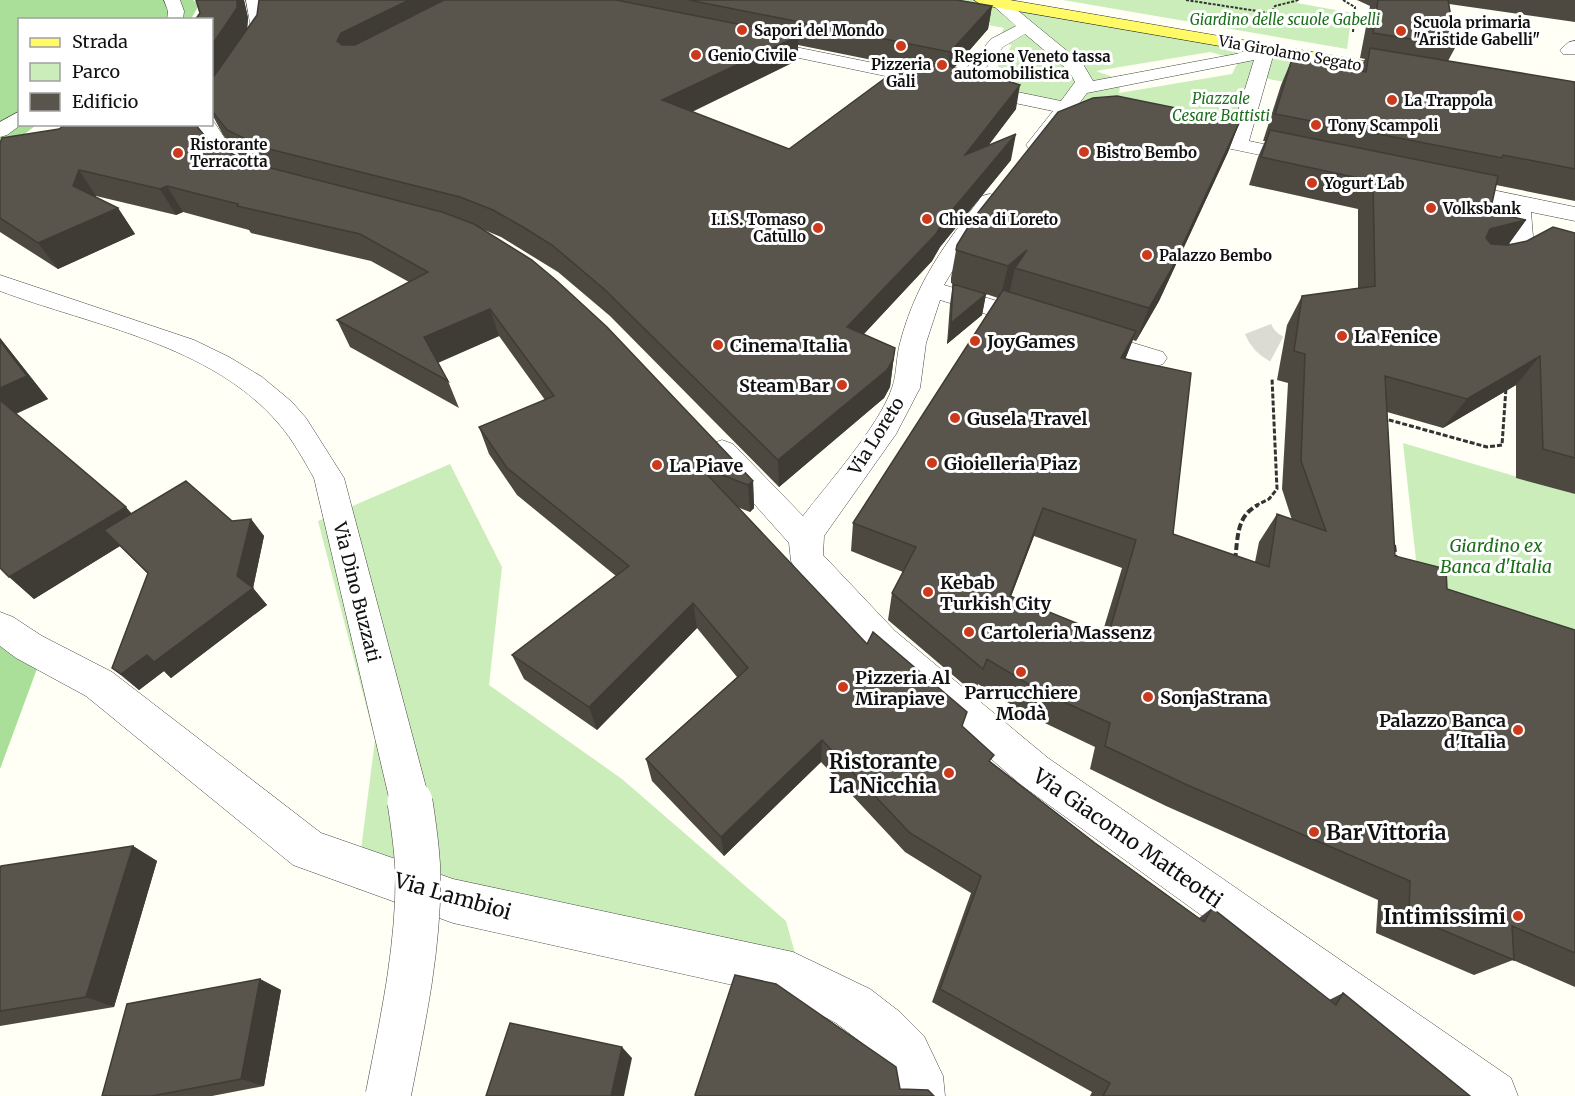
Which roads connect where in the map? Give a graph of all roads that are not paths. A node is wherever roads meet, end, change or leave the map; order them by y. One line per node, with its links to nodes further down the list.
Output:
1 (172, 0): 4 (street)
2 (254, 0): 8 (street)
3 (991, 1): 5 (street); 7 (main road, Via Girolamo Segato)
4 (175, 18)
5 (1027, 28): 10 (street); 11 (street)
6 (736, 40): 10 (street)
7 (1266, 49): 9 (main road, Via Girolamo Segato); 11 (street); 17 (street)
8 (236, 66)
9 (1418, 76)
10 (960, 87): 11 (street)
11 (1074, 99): 12 (street); 25 (street, Via Loreto)
12 (1108, 117)
13 (18, 118): 15 (street)
14 (208, 126): 19 (street)
15 (0, 130)
16 (1173, 131): 17 (street)
17 (1238, 144): 18 (street)
18 (1329, 163)
19 (278, 183)
20 (1431, 184): 21 (street)
21 (1519, 202): 22 (street); 23 (street)
22 (1575, 214)
23 (1480, 265)
24 (0, 282): 30 (street, Via Dino Buzzati, bridge)
25 (931, 288): 26 (street); 28 (street, Via Loreto)
26 (1153, 358)
27 (707, 435): 28 (street)
28 (806, 539): 32 (street, Via Giacomo Matteotti)
29 (0, 627): 31 (street, Via Lambioi)
30 (388, 1096)
31 (920, 1096)
32 (1493, 1096)

